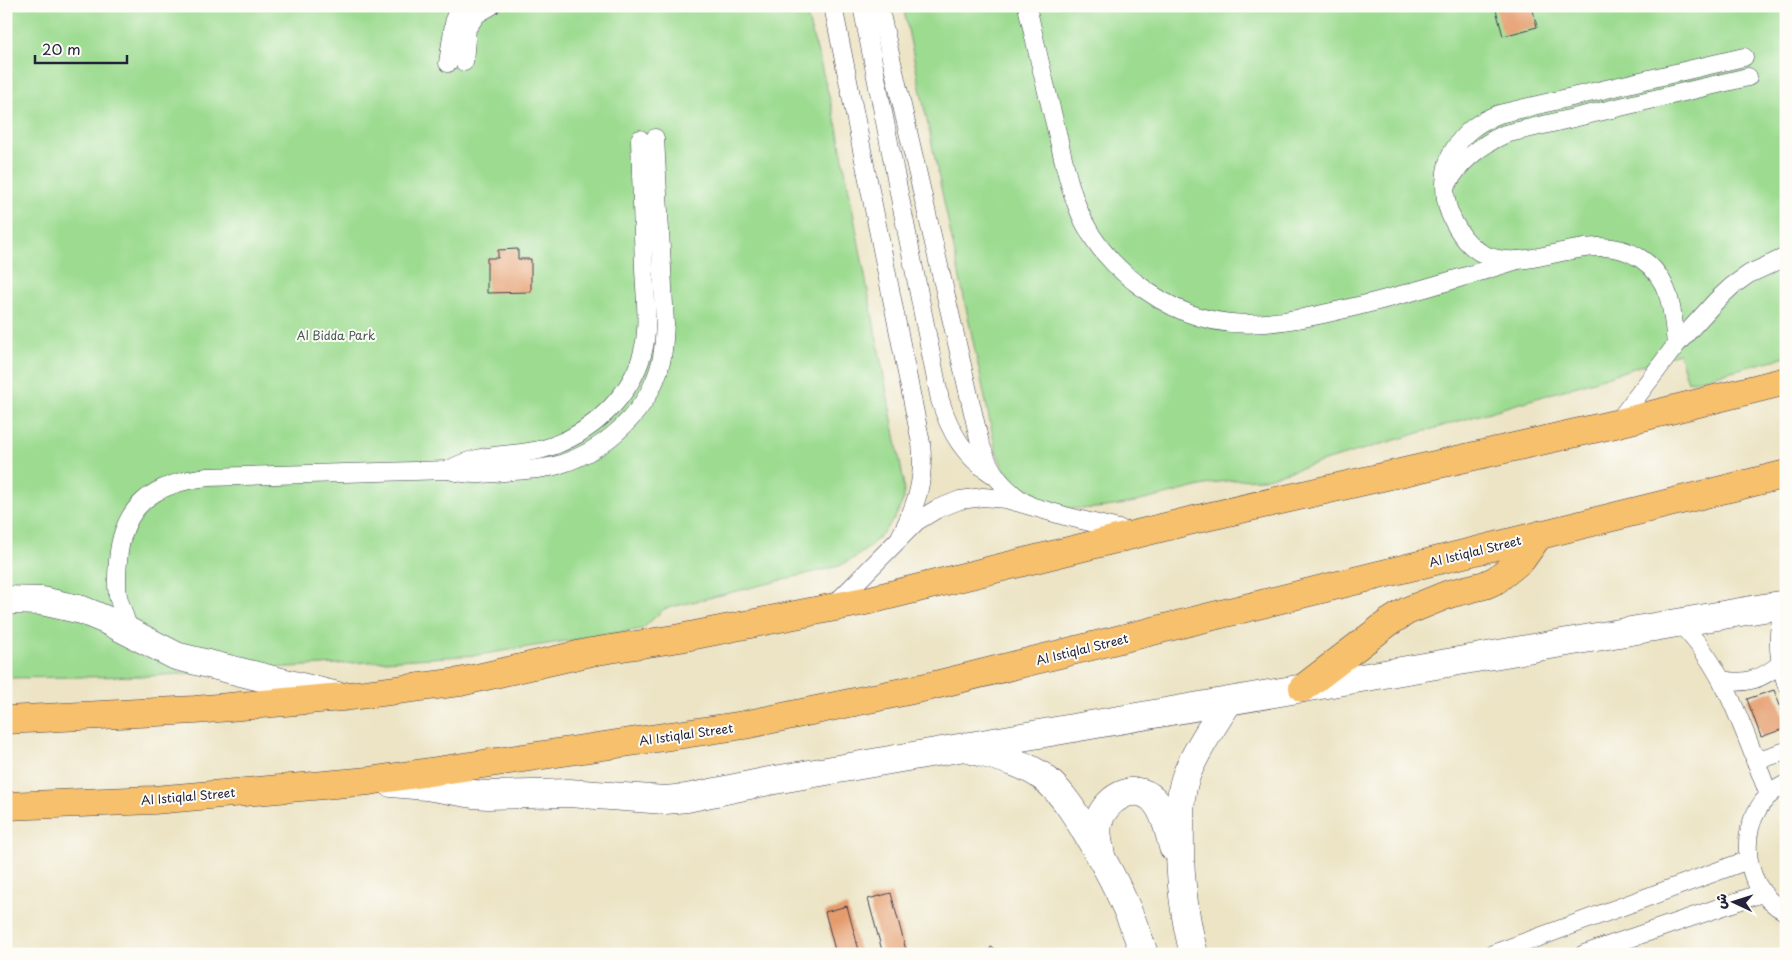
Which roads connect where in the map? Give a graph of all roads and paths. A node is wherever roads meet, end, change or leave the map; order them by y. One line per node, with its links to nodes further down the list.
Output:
1 (461, 6): 2 (lane)
2 (490, 6)
3 (832, 6): 21 (lane)
4 (862, 6): 17 (lane)
5 (879, 6): 17 (lane)
6 (1027, 6): 12 (lane)
7 (1744, 57): 10 (lane)
8 (1748, 77): 10 (lane)
9 (648, 138): 26 (lane)
10 (1446, 186): 12 (lane)
11 (1786, 257): 13 (lane)
12 (1518, 260): 13 (lane)
13 (1676, 345): 15 (lane)
14 (1786, 381): 15 (main road)
15 (1616, 424): 19 (main road)
16 (1786, 474): 20 (main road, Al Istiqlal Street)
17 (995, 476): 18 (lane)
18 (1029, 505): 19 (lane); 21 (lane)
19 (1139, 534): 24 (main road)
20 (1539, 535): 30 (main road); 37 (main road, Al Istiqlal Street)
21 (900, 537): 24 (lane)
22 (6, 600): 26 (street)
23 (1786, 605): 25 (street, Al Istiqlal Street); 27 (lane)
24 (832, 607): 31 (main road)
25 (1680, 624): 28 (lane); 30 (street, Al Istiqlal Street)
26 (130, 632): 31 (street)
27 (1781, 663): 28 (lane); 29 (lane)
28 (1722, 680): 36 (lane)
29 (1786, 683)
30 (1303, 688): 32 (street, Al Istiqlal Street)
31 (342, 697): 33 (main road)
32 (1228, 702): 34 (street, Al Istiqlal Street); 43 (street)
33 (6, 720)
34 (966, 748): 37 (street, Al Istiqlal Street); 41 (street)
35 (1786, 751): 36 (lane)
36 (1755, 761): 39 (lane)
37 (369, 781): 40 (main road, Al Istiqlal Street)
38 (1786, 784): 39 (lane)
39 (1769, 795): 42 (lane)
40 (6, 806)
41 (1101, 856): 43 (street); 46 (street)
42 (1748, 860): 44 (lane); 48 (lane)
43 (1180, 875): 47 (street)
44 (1762, 893): 45 (lane); 49 (lane)
45 (1786, 912)
46 (1144, 954)
47 (1194, 954)
48 (1493, 954)
49 (1584, 954)

